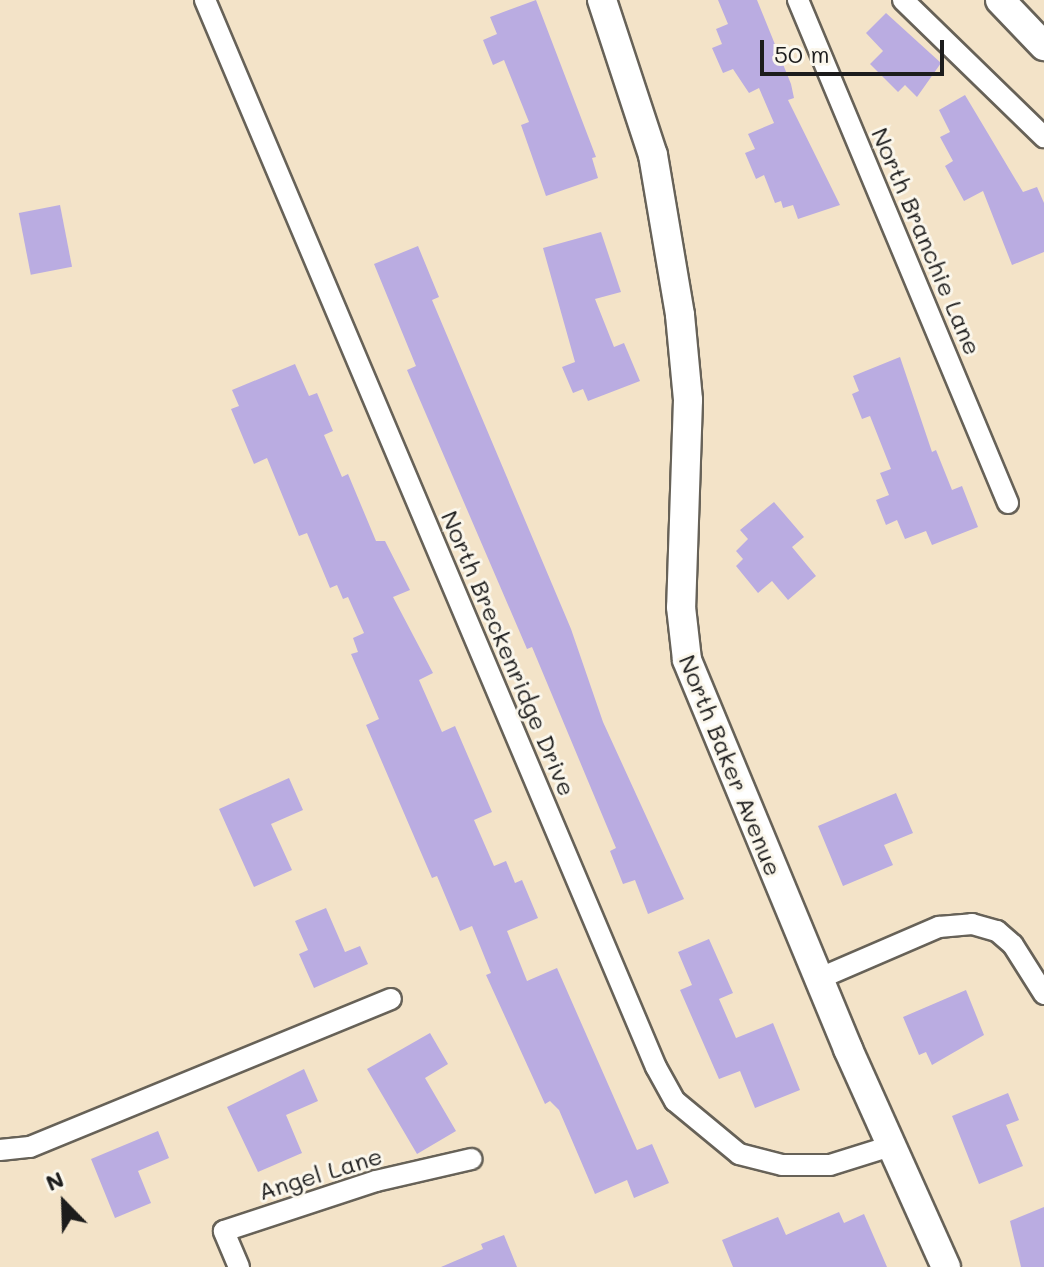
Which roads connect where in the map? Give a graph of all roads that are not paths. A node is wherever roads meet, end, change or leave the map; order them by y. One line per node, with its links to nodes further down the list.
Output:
1 (205, 0): 12 (street, North Breckenridge Drive)
2 (602, 0): 9 (main road, North Baker Avenue)
3 (798, 0): 8 (street, North Branchie Lane)
4 (903, 0): 7 (street)
5 (1000, 0): 6 (main road)
6 (1044, 46)
7 (1044, 137)
8 (1008, 503)
9 (818, 979): 10 (street); 12 (main road, North Baker Avenue)
10 (1044, 994)
11 (391, 999): 13 (street)
12 (894, 1145): 16 (main road, North Baker Avenue)
13 (0, 1150)
14 (471, 1159): 15 (street, Angel Lane)
15 (239, 1267)
16 (946, 1267)

